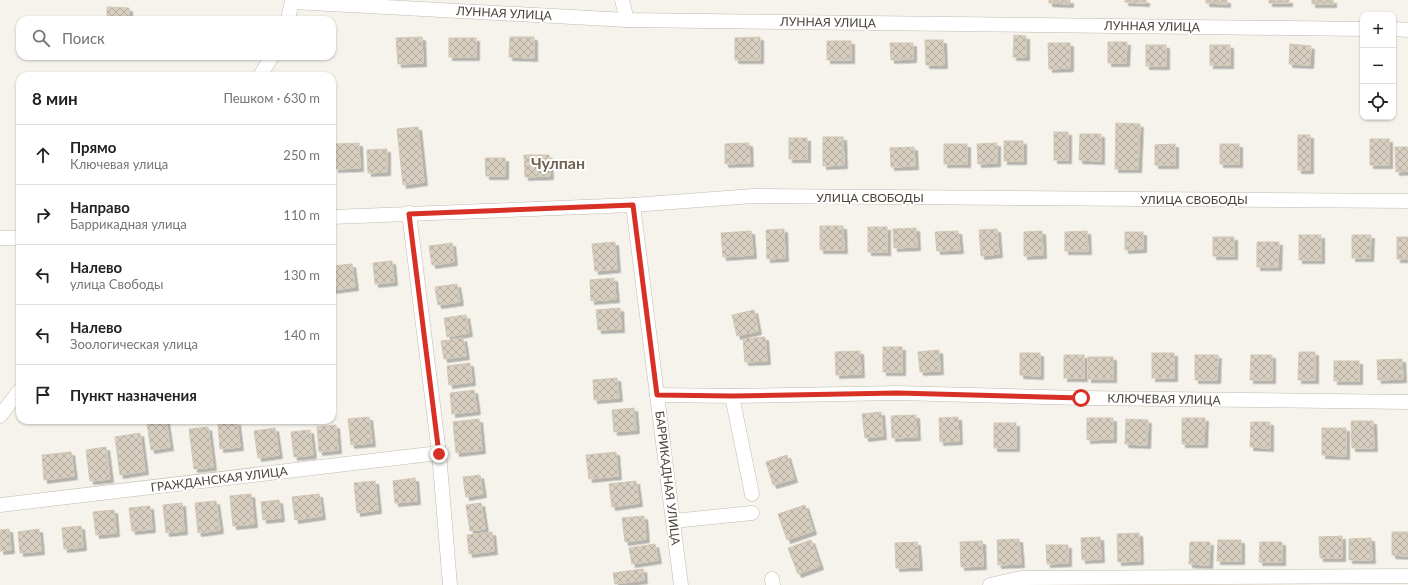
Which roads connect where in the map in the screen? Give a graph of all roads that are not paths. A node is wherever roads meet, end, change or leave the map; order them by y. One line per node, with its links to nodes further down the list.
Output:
1 (622, 0): 4 (street)
2 (293, 1): 3 (street); 4 (street, ЛУННАЯ УЛИЦА)
3 (289, 16)
4 (627, 20): 5 (street, ЛУННАЯ УЛИЦА)
5 (1360, 29)
6 (1396, 29): 7 (street)
7 (1408, 30)
8 (270, 60): 9 (street)
9 (262, 72)
10 (1408, 201): 11 (street, УЛИЦА СВОБОДЫ)
11 (633, 205): 12 (street, УЛИЦА СВОБОДЫ); 17 (street, БАРРИКАДНАЯ УЛИЦА)
12 (409, 214): 13 (street, УЛИЦА СВОБОДЫ); 21 (street)
13 (336, 216)
14 (0, 238): 15 (street)
15 (16, 238)
16 (16, 395): 20 (street)
17 (657, 395): 18 (street, КЛЮЧЕВАЯ УЛИЦА); 25 (street, БАРРИКАДНАЯ УЛИЦА)
18 (732, 396): 19 (street, КЛЮЧЕВАЯ УЛИЦА); 22 (street)
19 (1408, 402)
20 (0, 416)
21 (439, 454): 23 (street, ГРАЖДАНСКАЯ УЛИЦА); 27 (street)
22 (752, 494)
23 (0, 505)
24 (752, 513): 25 (street)
25 (673, 521): 28 (street, БАРРИКАДНАЯ УЛИЦА)
26 (1408, 576): 29 (street)
27 (450, 585)
28 (681, 585)
29 (990, 585)

